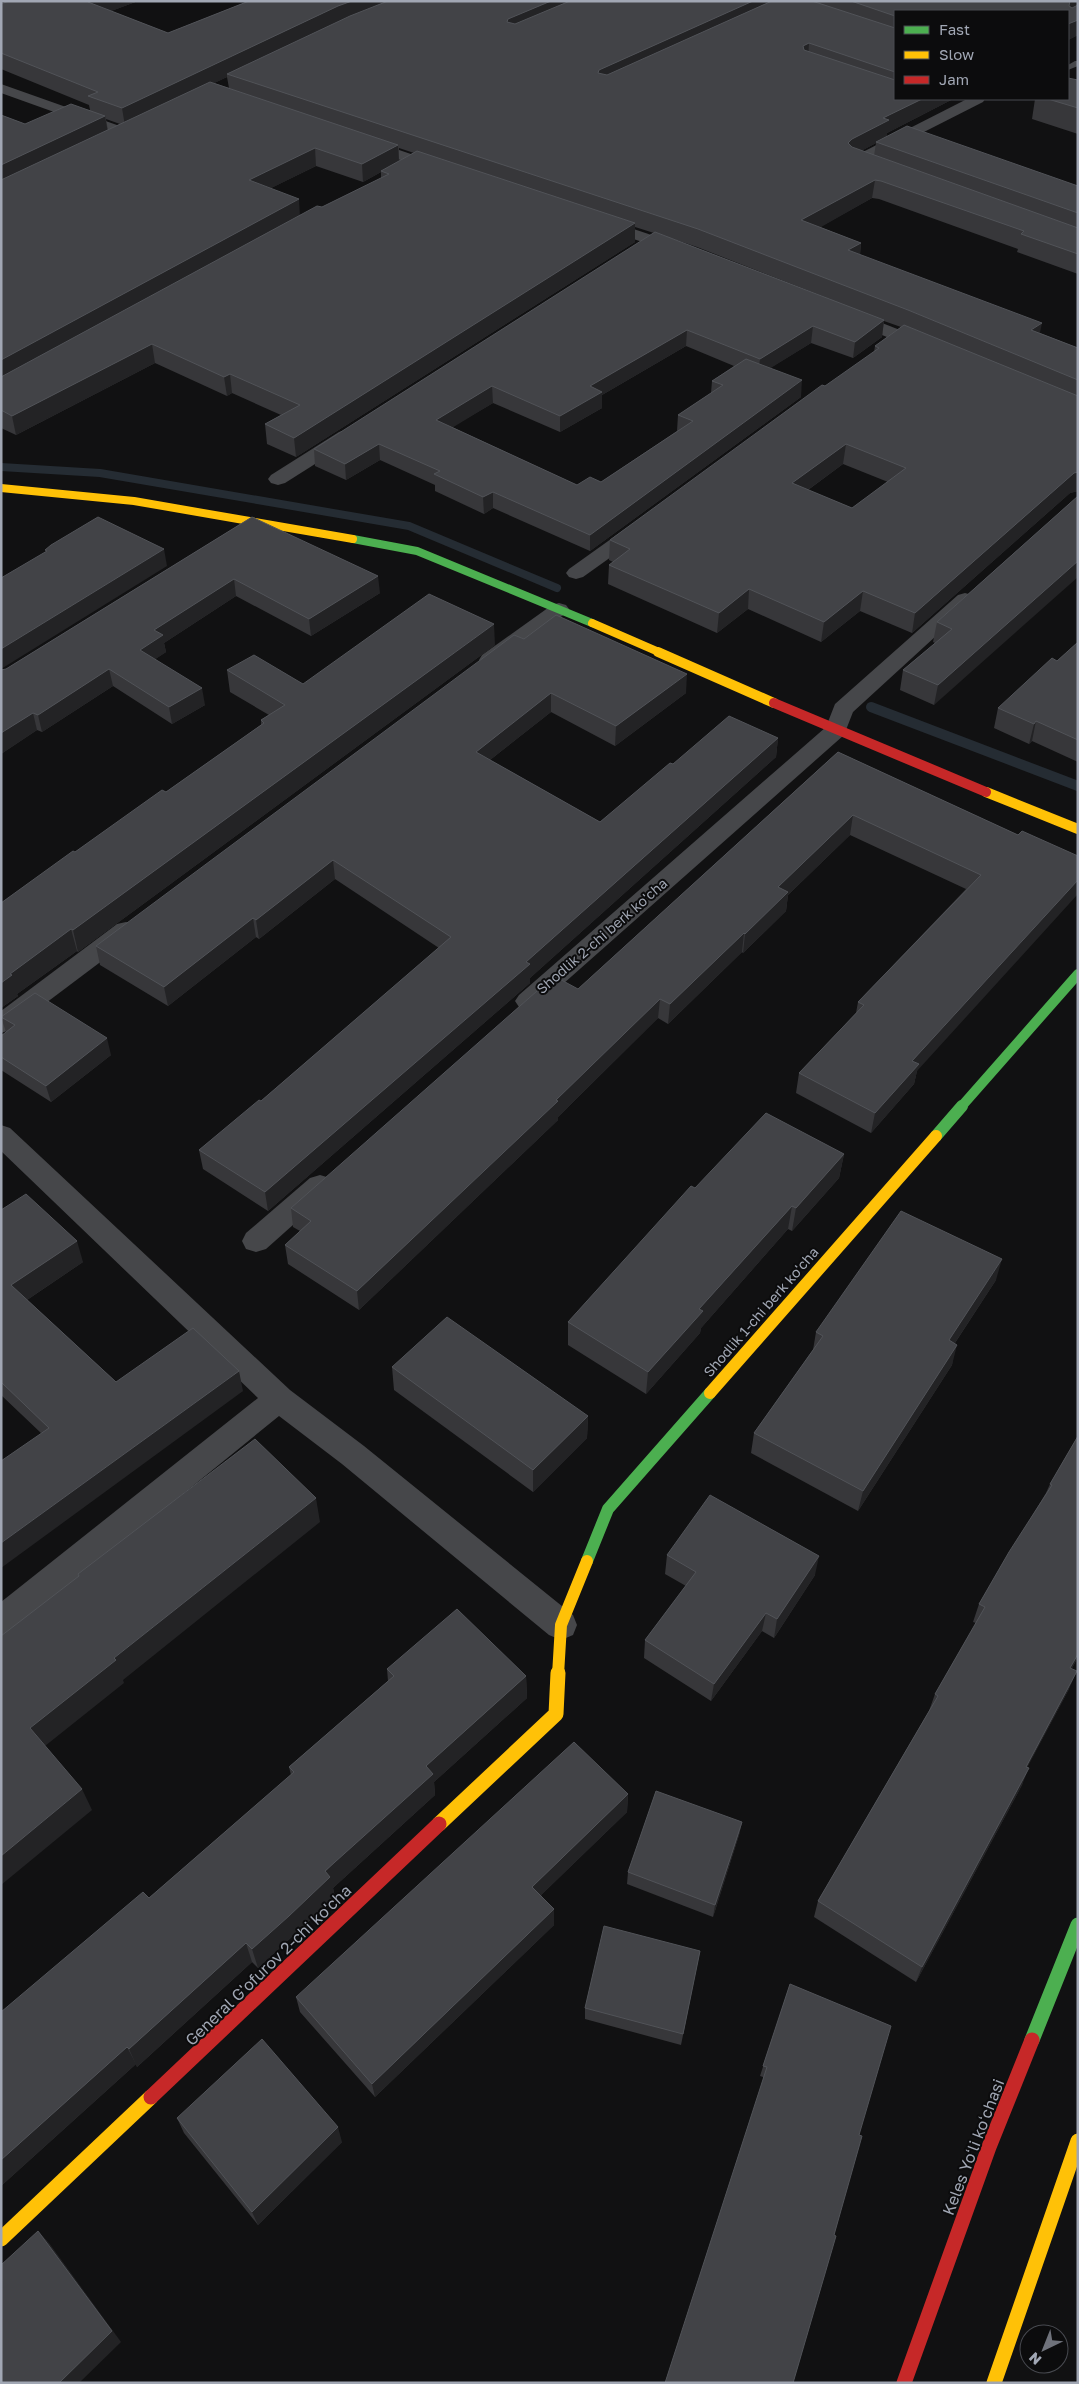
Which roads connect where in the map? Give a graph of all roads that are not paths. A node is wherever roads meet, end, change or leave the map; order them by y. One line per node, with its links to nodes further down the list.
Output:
1 (1, 88): 4 (street)
2 (976, 100): 8 (street)
3 (143, 125): 4 (street)
4 (126, 133): 6 (street)
5 (352, 139): 7 (street)
6 (108, 142)
7 (418, 161): 9 (street); 10 (street)
8 (875, 167)
9 (401, 171)
10 (456, 174)
11 (587, 218): 12 (street)
12 (653, 240): 13 (street); 14 (street)
13 (636, 251)
14 (699, 256)
15 (836, 310): 16 (street)
16 (900, 335): 17 (street); 18 (street)
17 (884, 347)
18 (944, 354)
19 (361, 426): 20 (street)
20 (278, 479)
21 (1, 488): 23 (street)
22 (655, 515): 25 (street)
23 (256, 521): 24 (street); 27 (street)
24 (230, 537)
25 (576, 573)
26 (982, 584): 29 (street)
27 (559, 609): 28 (street); 29 (street)
28 (471, 674)
29 (836, 730): 30 (street); 33 (street, Shodlik 2-chi berk ko'cha)
30 (1078, 829)
31 (145, 917): 34 (street)
32 (1078, 974): 40 (street, Shodlik 1-chi berk ko'cha)
33 (509, 1018)
34 (1, 1024)
35 (1, 1135): 38 (street)
36 (338, 1169): 37 (street)
37 (256, 1241)
38 (279, 1399): 39 (street); 40 (street)
39 (1, 1622)
40 (561, 1625): 41 (street, Shodlik 1-chi berk ko'cha)
41 (556, 1714): 44 (street, General G'ofurov 2-chi ko'cha)
42 (1078, 1925): 45 (street, Keles Yoʻli koʻchasi)
43 (1078, 2141): 46 (street)
44 (1, 2239)
45 (904, 2383)
46 (994, 2383)

